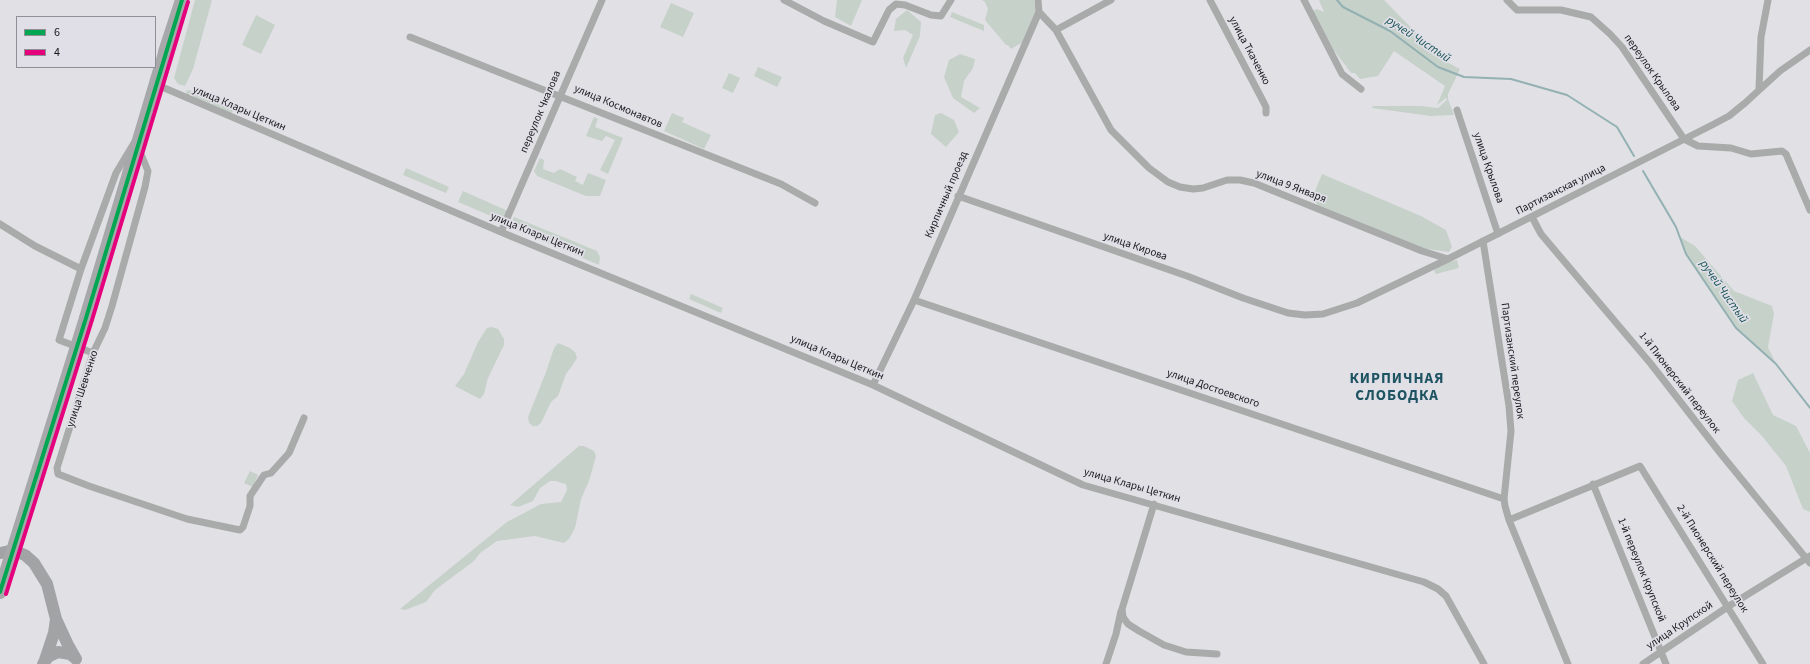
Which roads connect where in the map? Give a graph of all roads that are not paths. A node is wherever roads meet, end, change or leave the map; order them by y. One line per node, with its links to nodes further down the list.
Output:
1 (182, 0): 15 (highway, улица Шевченко)
2 (602, 0): 18 (street, переулок Чкалова)
3 (784, 0): 4 (street)
4 (951, 0)
5 (1038, 0): 11 (street)
6 (1111, 0): 12 (street)
7 (1210, 0): 20 (street, улица Ткаченко)
8 (1304, 0): 16 (street)
9 (1507, 0): 22 (street, переулок Крылова)
10 (1768, 0): 17 (street)
11 (1039, 12): 12 (street, улица 9 Января); 23 (street, Кирпичный проезд)
12 (1056, 30): 31 (street, улица 9 Января)
13 (410, 37): 18 (street, улица Космонавтов)
14 (1810, 50): 17 (street, Партизанская улица)
15 (155, 84): 21 (highway, улица Шевченко); 28 (street, улица Клары Цеткин)
16 (1361, 89)
17 (1758, 89): 22 (street, Партизанская улица)
18 (561, 95): 24 (street, улица Космонавтов); 28 (street, переулок Чкалова)
19 (1457, 110): 29 (street, улица Крылова)
20 (1266, 113)
21 (139, 139): 32 (street); 35 (street, улица Шевченко); 44 (highway, улица Шевченко, bridge)
22 (1684, 140): 25 (street); 26 (street, Партизанская улица)
23 (958, 196): 33 (street, Кирпичный проезд); 34 (street, улица Кирова)
24 (816, 203)
25 (1810, 210)
26 (1532, 217): 29 (street, Партизанская улица); 43 (street, 1-й Пионерский переулок)
27 (0, 224): 32 (street)
28 (501, 232): 36 (street, улица Клары Цеткин)
29 (1498, 234): 30 (street, Партизанская улица)
30 (1483, 241): 31 (street, Партизанская улица); 39 (street, Партизанский переулок)
31 (1448, 259): 34 (street, Партизанская улица)
32 (81, 269): 35 (street)
33 (914, 300): 36 (street, Кирпичный проезд); 39 (street, улица Достоевского)
34 (1305, 315)
35 (93, 353): 37 (street, улица Шевченко)
36 (873, 385): 40 (street, улица Клары Цеткин)
37 (304, 418)
38 (1593, 484): 41 (street); 45 (street, 2-й Пионерский переулок); 48 (street, 1-й переулок Крупской)
39 (1504, 499): 41 (street, Партизанский переулок)
40 (1154, 504): 46 (street); 53 (street, улица Клары Цеткин)
41 (1509, 520): 54 (street, Партизанский переулок)
42 (0, 553): 47 (main road)
43 (1809, 559): 45 (street, улица Крупской)
44 (0, 592)
45 (1729, 606): 48 (street, улица Крупской); 57 (street, 2-й Пионерский переулок)
46 (1122, 609): 49 (street); 52 (street)
47 (56, 619): 50 (main road); 51 (main road)
48 (1662, 652): 55 (street, улица Крупской); 56 (street, 1-й переулок Крупской)
49 (1216, 654)
50 (77, 661): 51 (main road)
51 (44, 662)
52 (1106, 664)
53 (1484, 664)
54 (1568, 664)
55 (1643, 664)
56 (1666, 664)
57 (1763, 664)

